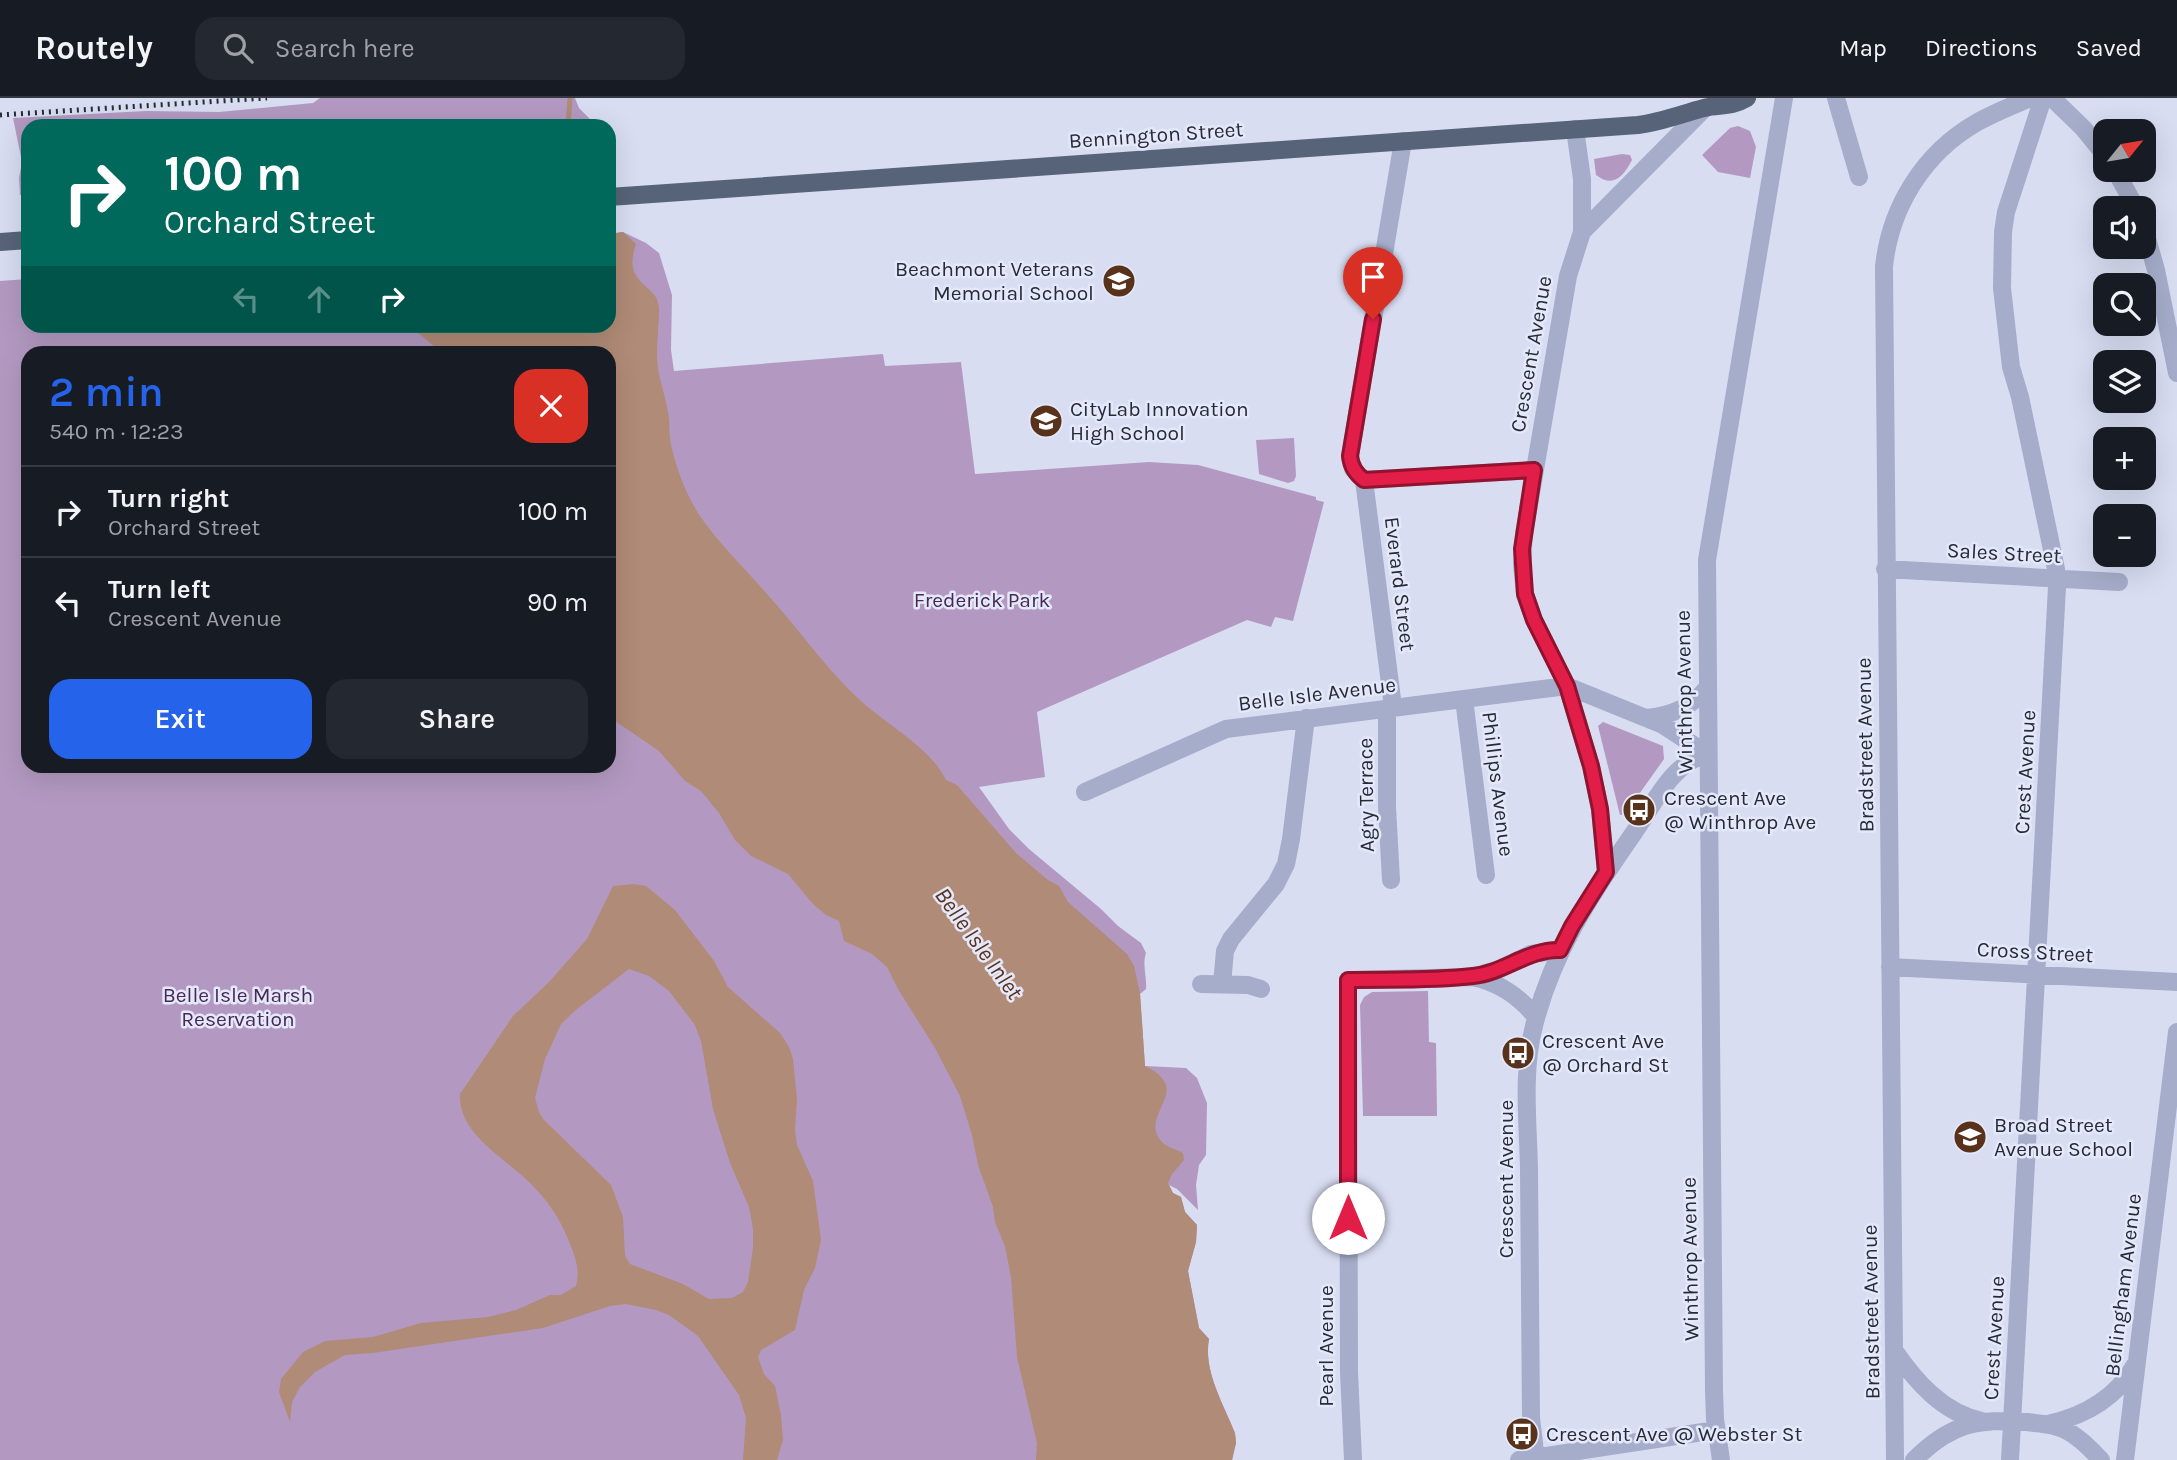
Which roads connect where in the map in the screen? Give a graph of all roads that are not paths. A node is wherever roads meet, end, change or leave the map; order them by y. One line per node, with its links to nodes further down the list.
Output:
1 (1747, 98): 7 (main road, Bennington Street)
2 (1784, 98): 24 (street, Winthrop Avenue)
3 (1836, 98): 11 (street)
4 (2030, 98): 20 (street, Bradstreet Avenue)
5 (2043, 98): 21 (street, Crest Avenue)
6 (2052, 98): 9 (street)
7 (1708, 103): 8 (main road, Bennington Street); 13 (street, Crescent Avenue)
8 (1575, 129): 10 (main road, Bennington Street); 13 (street, Crescent Avenue)
9 (2093, 140)
10 (1403, 141): 12 (main road, Bennington Street); 19 (street, Everard Street)
11 (1859, 177)
12 (616, 197)
13 (1582, 232): 18 (street, Crescent Avenue)
14 (21, 240): 15 (main road)
15 (0, 242)
16 (2153, 259): 17 (street)
17 (2177, 373)
18 (1534, 470): 19 (street); 23 (street, Crescent Avenue)
19 (1364, 480): 26 (street, Everard Street)
20 (1885, 569): 21 (street, Sales Street); 35 (street, Bradstreet Avenue)
21 (2057, 579): 22 (street, Sales Street); 36 (street, Crest Avenue)
22 (2119, 582)
23 (1567, 686): 25 (street, Belle Isle Avenue); 27 (street); 31 (street, Crescent Avenue)
24 (1707, 688): 27 (street); 29 (street, Winthrop Avenue)
25 (1464, 699): 26 (street, Belle Isle Avenue); 32 (street, Phillips Avenue)
26 (1390, 708): 28 (street, Belle Isle Avenue); 33 (street, Agry Terrace)
27 (1646, 718): 29 (street)
28 (1306, 719): 30 (street, Belle Isle Avenue); 40 (street)
29 (1707, 754): 31 (street, Crescent Avenue); 49 (street, Winthrop Avenue)
30 (1085, 792)
31 (1606, 872): 34 (street, Crescent Avenue)
32 (1486, 875)
33 (1391, 880)
34 (1560, 950): 37 (street); 42 (street, Crescent Avenue)
35 (1890, 967): 36 (street, Cross Street); 44 (street, Bradstreet Avenue)
36 (2037, 974): 38 (street, Cross Street); 47 (street, Crest Avenue)
37 (1472, 976): 42 (street); 51 (street, Pearl Avenue)
38 (2177, 982)
39 (1201, 984): 40 (street)
40 (1222, 984): 41 (street)
41 (1261, 989)
42 (1536, 1017): 50 (street, Crescent Avenue)
43 (2177, 1032): 45 (street, Bellingham Avenue)
44 (1894, 1350): 46 (street); 53 (street, Bradstreet Avenue)
45 (2137, 1363): 48 (street); 57 (street, Bellingham Avenue)
46 (1982, 1421): 47 (street); 54 (street)
47 (2012, 1421): 48 (street); 55 (street, Crest Avenue)
48 (2048, 1424): 56 (street)
49 (1716, 1430): 50 (street); 52 (street, Winthrop Avenue)
50 (1531, 1459)
51 (1353, 1460)
52 (1721, 1460)
53 (1895, 1460)
54 (1914, 1460)
55 (2010, 1460)
56 (2101, 1460)
57 (2125, 1460)

